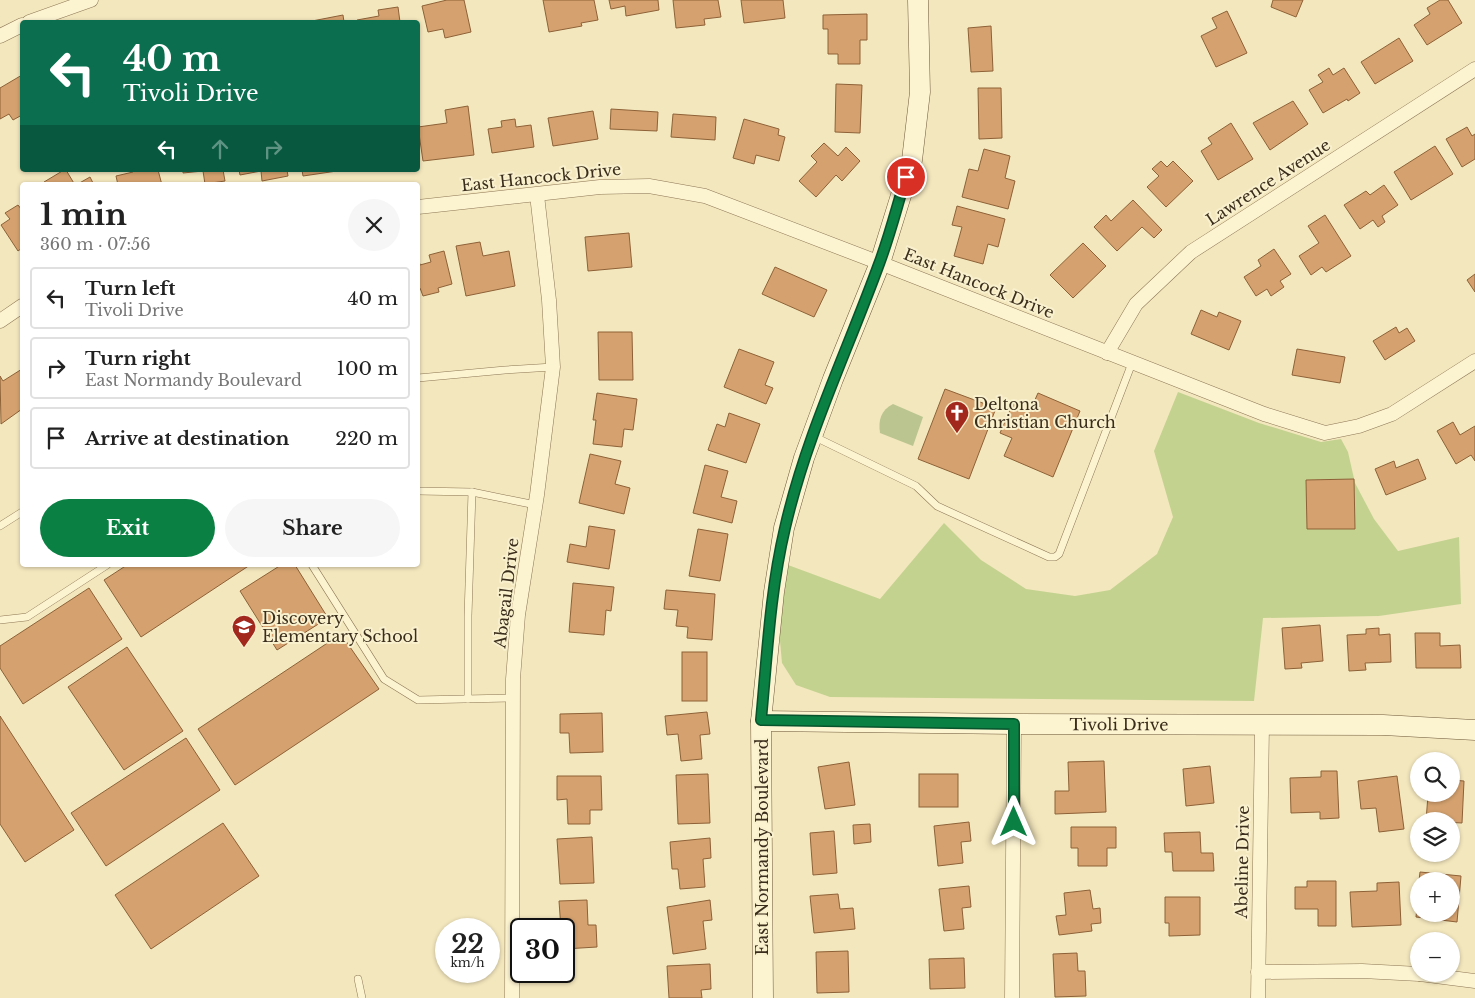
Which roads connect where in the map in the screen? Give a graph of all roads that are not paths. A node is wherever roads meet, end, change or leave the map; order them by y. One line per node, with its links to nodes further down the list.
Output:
1 (91, 0): 3 (street)
2 (918, 0): 9 (street, East Normandy Boulevard)
3 (35, 20)
4 (20, 26): 5 (street)
5 (0, 36)
6 (1475, 69): 12 (street, Lawrence Avenue)
7 (537, 195): 8 (street, East Hancock Drive); 9 (street, East Hancock Drive); 15 (street, Abagail Drive)
8 (420, 208)
9 (880, 263): 12 (street, East Hancock Drive); 17 (street, East Normandy Boulevard)
10 (20, 307): 11 (street)
11 (0, 321)
12 (1107, 353): 14 (street, East Hancock Drive)
13 (1475, 361): 14 (street, East Hancock Drive)
14 (1132, 363): 17 (lane)
15 (553, 368): 16 (lane); 20 (street, Abagail Drive)
16 (420, 378)
17 (812, 436): 28 (street, East Normandy Boulevard)
18 (420, 491): 19 (lane)
19 (472, 492): 20 (lane); 27 (lane)
20 (536, 505): 26 (street, Abagail Drive)
21 (20, 513): 22 (lane)
22 (0, 526)
23 (105, 567): 25 (lane)
24 (313, 567): 27 (lane)
25 (0, 620)
26 (513, 698): 27 (lane); 38 (street, Abagail Drive)
27 (468, 699)
28 (761, 720): 29 (street, Tivoli Drive); 39 (street, East Normandy Boulevard)
29 (1014, 724): 30 (street, Tivoli Drive); 40 (street)
30 (1262, 726): 31 (street, Tivoli Drive); 32 (street, Abeline Drive)
31 (1475, 730)
32 (1258, 972): 33 (street); 41 (street, Abeline Drive)
33 (1410, 974)
34 (1460, 979): 36 (street)
35 (358, 980): 37 (lane)
36 (1475, 981)
37 (362, 998)
38 (512, 998)
39 (763, 998)
40 (1012, 998)
41 (1258, 998)

